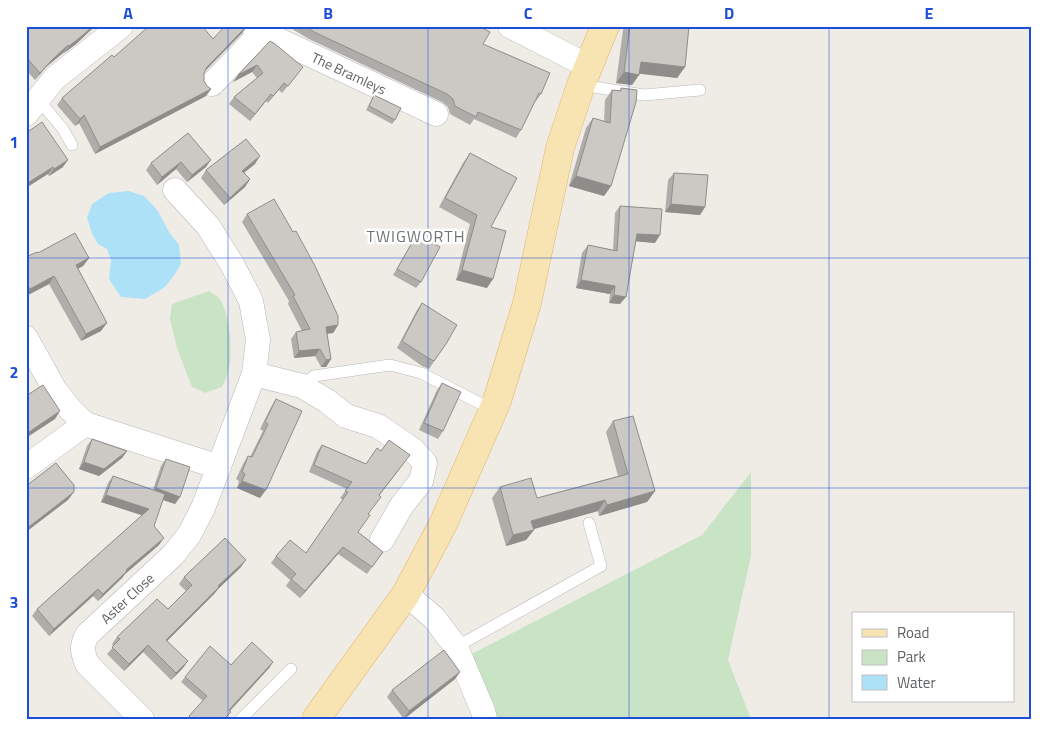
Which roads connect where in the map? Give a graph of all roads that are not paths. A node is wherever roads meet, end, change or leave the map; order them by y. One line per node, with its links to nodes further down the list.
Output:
1 (120, 26): 8 (street)
2 (510, 26): 5 (street)
3 (605, 26): 5 (main road)
4 (258, 29): 6 (street, The Bramleys); 9 (street, The Bramleys)
5 (585, 76): 7 (lane); 15 (main road)
6 (212, 84)
7 (700, 90)
8 (32, 106): 10 (lane)
9 (436, 114)
10 (72, 145)
11 (179, 201): 13 (street, Aster Close)
12 (26, 338): 16 (street)
13 (254, 374): 14 (street); 18 (street, Aster Close)
14 (300, 386): 15 (lane); 20 (street)
15 (493, 410): 21 (main road)
16 (85, 424): 17 (street); 18 (street)
17 (26, 466)
18 (219, 467): 24 (street, Aster Close)
19 (589, 524): 22 (lane)
20 (382, 540)
21 (406, 594): 22 (street); 26 (main road)
22 (456, 647): 27 (street)
23 (291, 669): 25 (lane)
24 (142, 719)
25 (241, 719)
26 (316, 719)
27 (485, 719)

